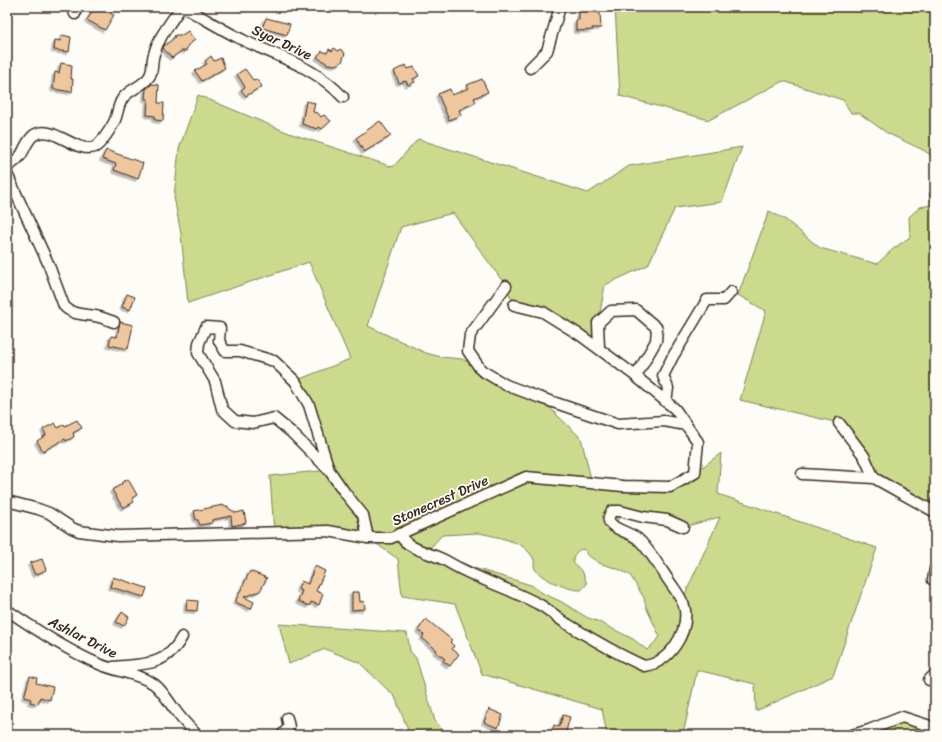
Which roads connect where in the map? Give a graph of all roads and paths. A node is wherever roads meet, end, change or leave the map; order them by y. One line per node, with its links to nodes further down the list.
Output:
1 (182, 7): 4 (street, Syar Drive); 5 (street)
2 (560, 7): 3 (street)
3 (530, 68)
4 (343, 97)
5 (7, 167)
6 (7, 174): 10 (street)
7 (506, 286): 15 (street)
8 (731, 292): 13 (street)
9 (514, 305): 11 (street)
10 (114, 322)
11 (599, 348): 12 (street); 12 (street)
12 (636, 376): 13 (street, Stonecrest Drive)
13 (666, 402): 15 (street, Stonecrest Drive)
14 (839, 423): 18 (street)
15 (686, 425): 22 (street, Stonecrest Drive)
16 (329, 470): 16 (street); 23 (street)
17 (802, 474): 18 (street)
18 (874, 478): 20 (street)
19 (7, 502): 23 (street, Stonecrest Drive)
20 (935, 512)
21 (683, 527): 22 (street)
22 (399, 534): 23 (street, Stonecrest Drive)
23 (368, 538)
24 (935, 569): 25 (street)
25 (935, 581)
26 (7, 610): 28 (street, Ashlar Drive)
27 (182, 637): 28 (street)
28 (109, 668): 30 (street, Ashlar Drive)
29 (287, 718): 31 (street)
30 (197, 735)
31 (282, 735)
32 (852, 735): 33 (street)
33 (933, 735)

